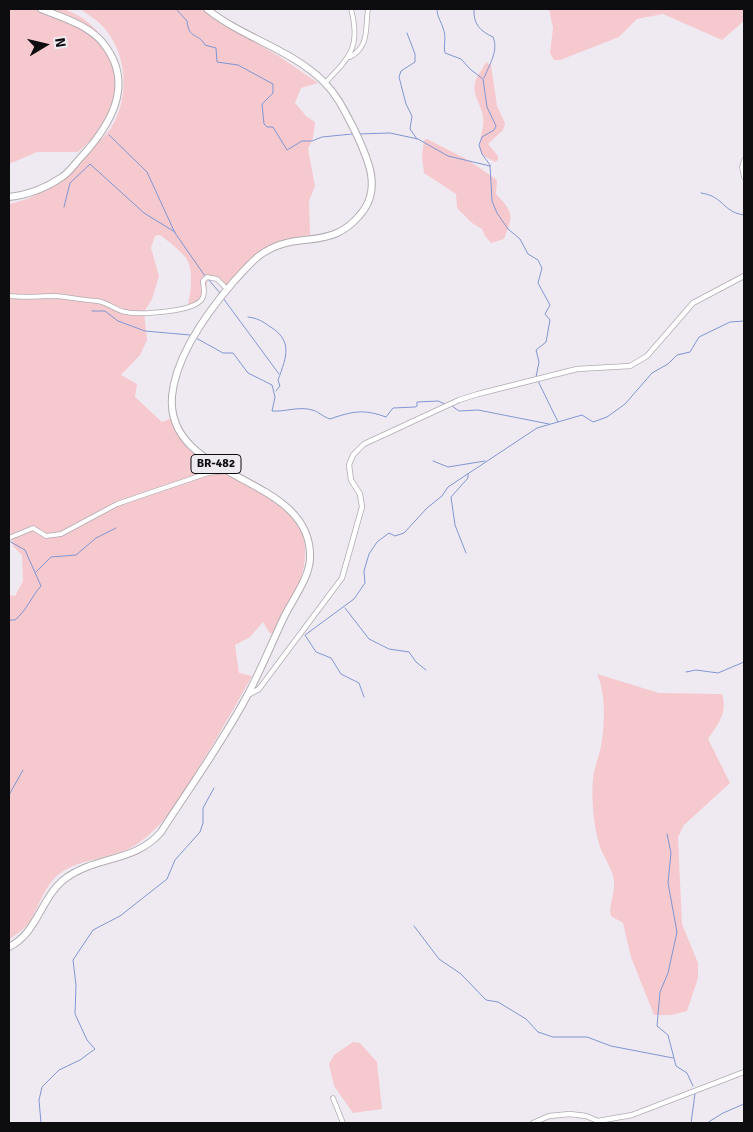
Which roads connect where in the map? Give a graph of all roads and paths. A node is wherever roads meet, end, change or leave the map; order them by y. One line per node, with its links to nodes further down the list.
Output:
1 (42, 9): 9 (highway)
2 (207, 9): 6 (highway, BR-482)
3 (351, 9): 5 (street)
4 (368, 9): 5 (street)
5 (350, 57): 6 (street)
6 (325, 83): 11 (highway, BR-482)
7 (744, 160): 8 (street)
8 (744, 177)
9 (9, 197)
10 (744, 276): 15 (street)
11 (227, 289): 12 (street); 13 (highway, BR-482)
12 (9, 296)
13 (227, 471): 14 (street); 15 (highway, BR-482)
14 (9, 538)
15 (248, 695): 16 (highway, BR-482)
16 (9, 948)
17 (744, 1072): 20 (street)
18 (333, 1098): 19 (street)
19 (343, 1123)
20 (533, 1123)

